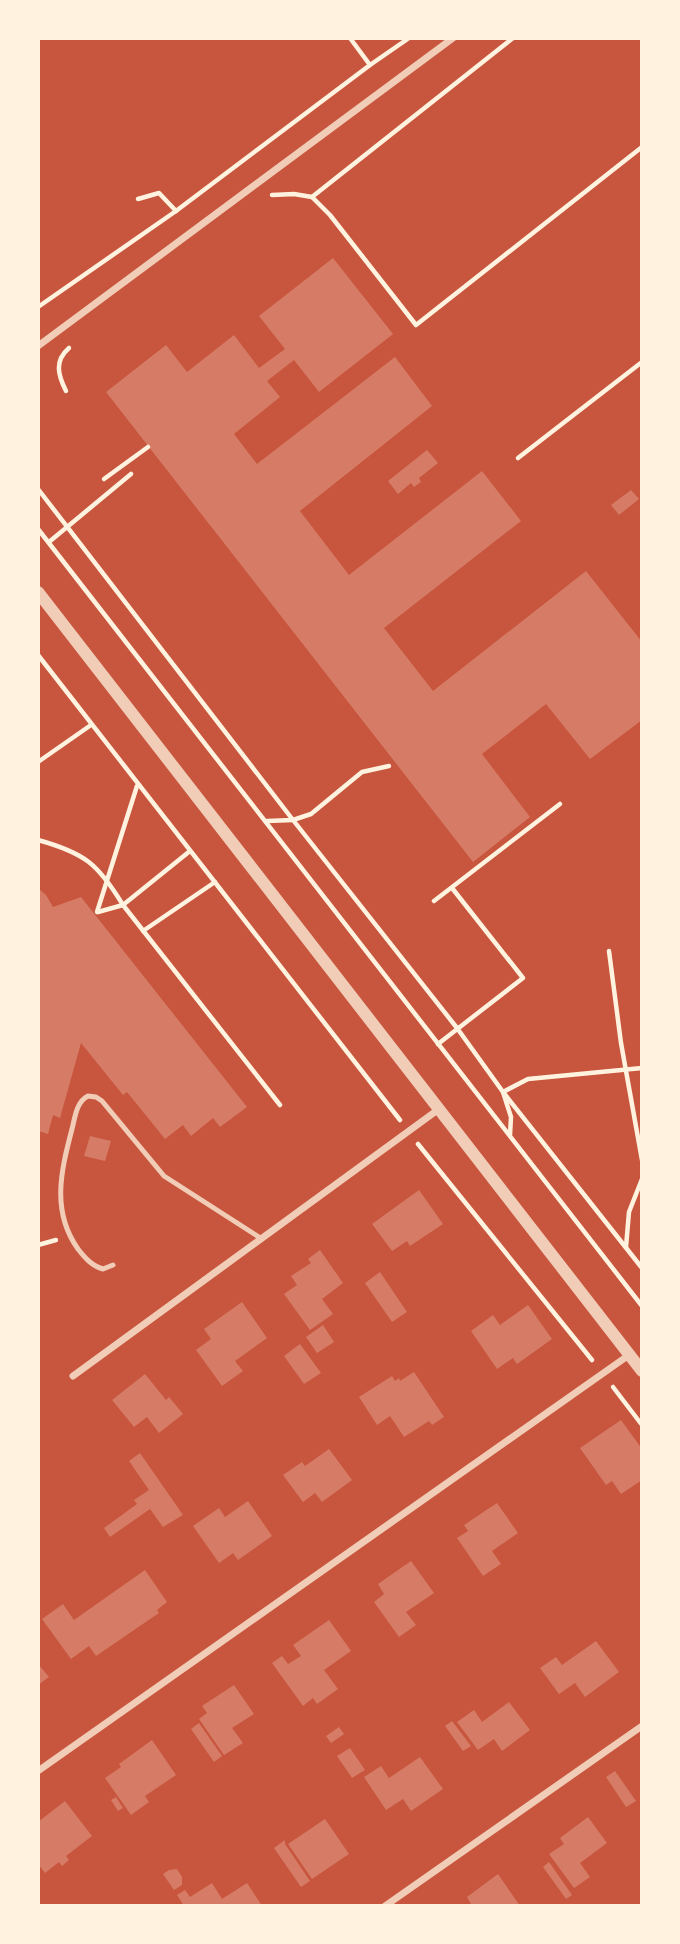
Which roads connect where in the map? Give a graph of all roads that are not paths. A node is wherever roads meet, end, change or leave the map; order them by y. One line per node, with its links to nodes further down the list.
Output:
1 (453, 38): 2 (street)
2 (38, 346)
3 (38, 592): 4 (street)
4 (439, 1109): 5 (street); 7 (street)
5 (262, 1239): 6 (lane); 9 (street)
6 (113, 1265)
7 (629, 1355): 8 (street); 11 (street)
8 (642, 1371)
9 (73, 1376)
10 (642, 1726): 12 (street)
11 (38, 1771)
12 (385, 1906)

